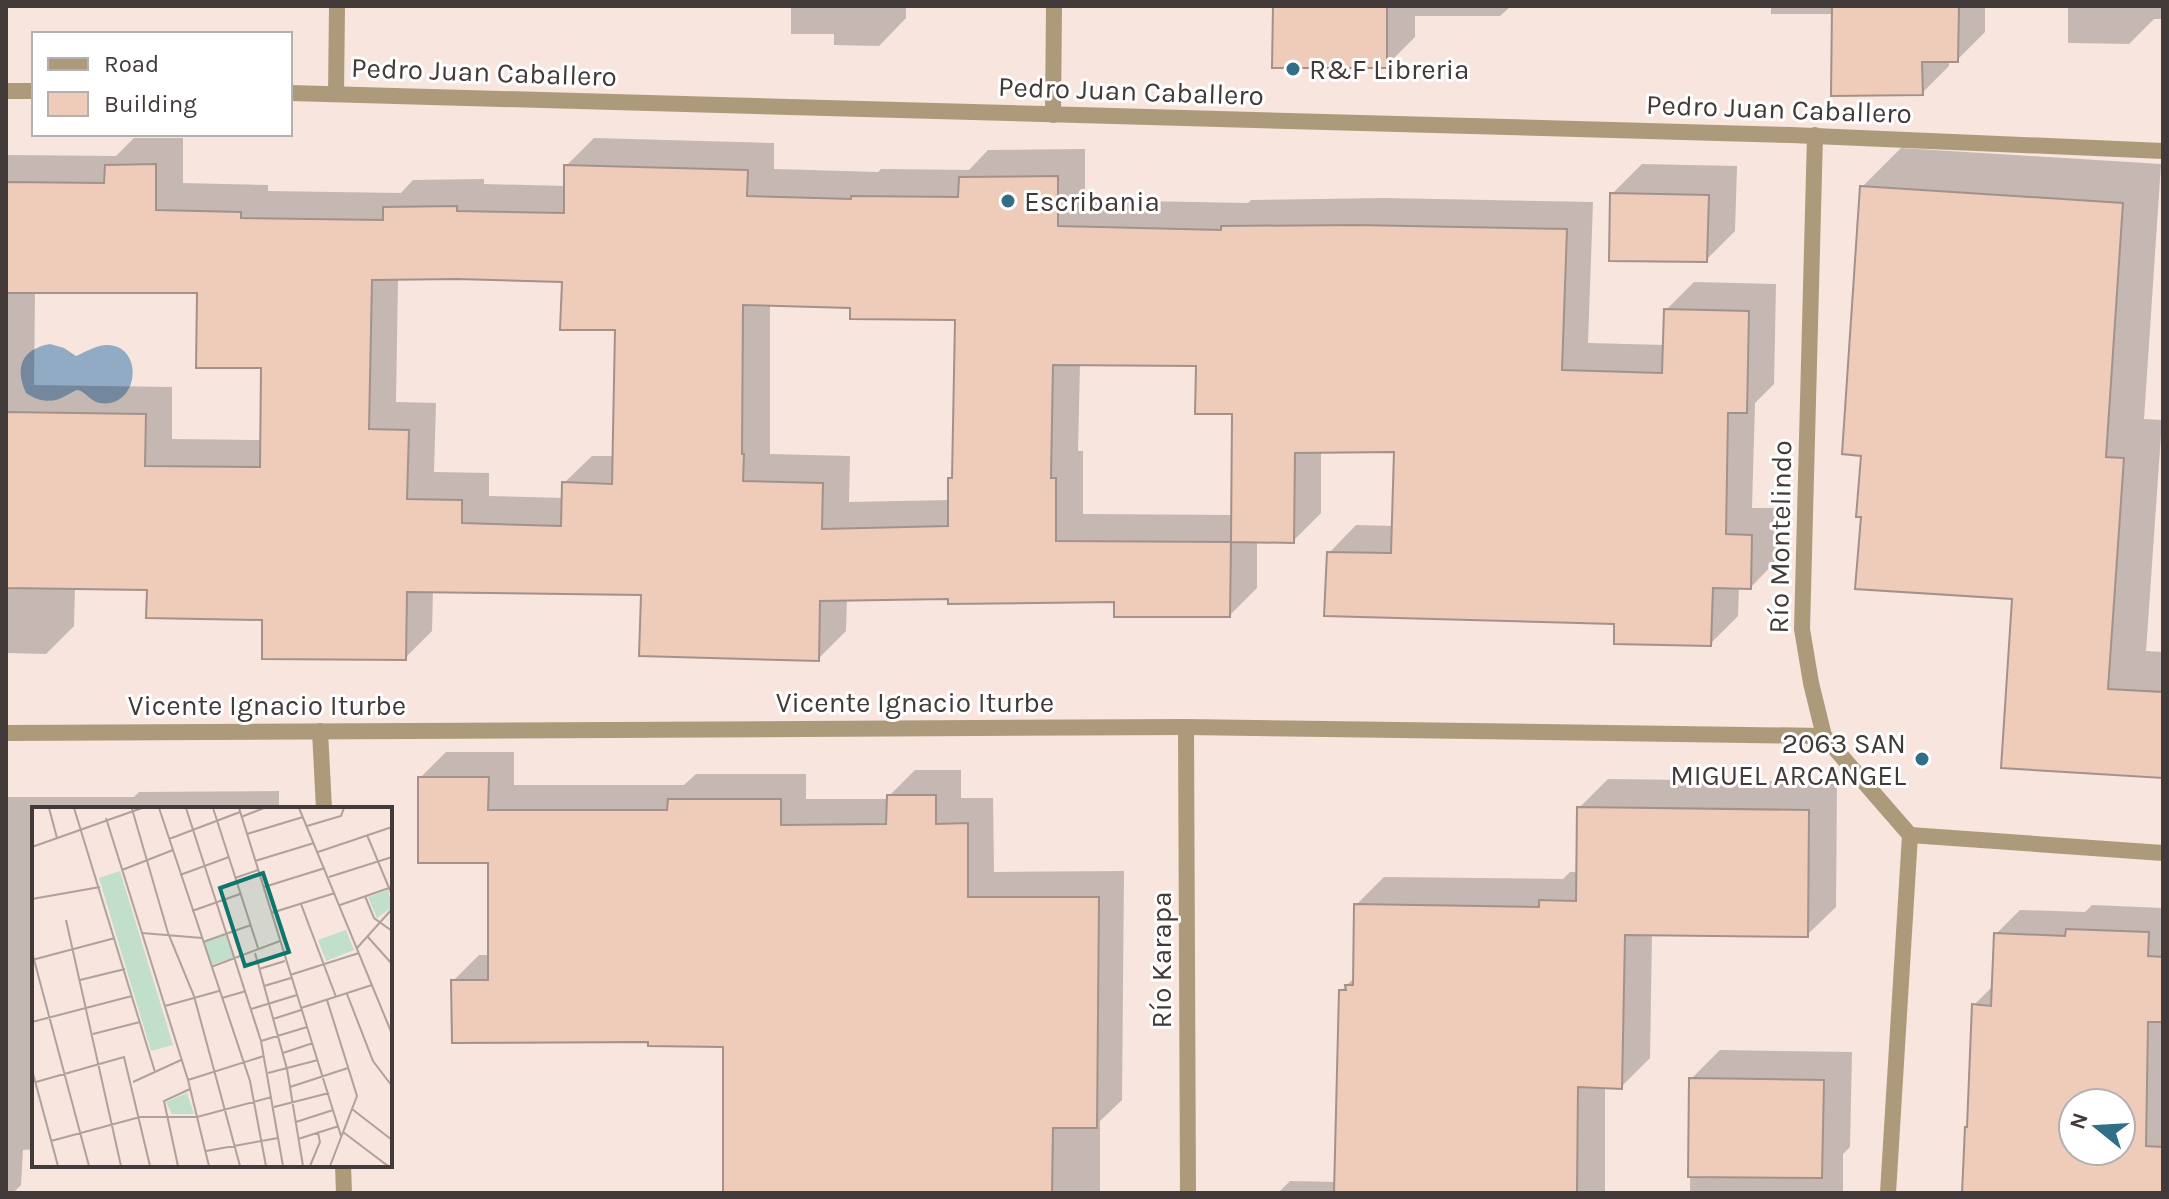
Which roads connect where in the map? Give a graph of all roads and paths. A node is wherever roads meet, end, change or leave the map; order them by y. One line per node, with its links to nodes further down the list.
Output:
1 (337, 6): 6 (street)
2 (1054, 6): 7 (street)
3 (6, 91): 4 (street)
4 (32, 91)
5 (292, 93): 6 (street, Pedro Juan Caballero)
6 (336, 94): 7 (street, Pedro Juan Caballero)
7 (1053, 115): 8 (street, Pedro Juan Caballero)
8 (1815, 135): 9 (street, Pedro Juan Caballero); 13 (street, Río Montelindo)
9 (2163, 151)
10 (1186, 727): 11 (street, Vicente Ignacio Iturbe); 13 (street, Vicente Ignacio Iturbe); 19 (street, Río Karapa)
11 (320, 731): 12 (street, Vicente Ignacio Iturbe); 14 (street)
12 (6, 733)
13 (1824, 736): 15 (street, Río Montelindo)
14 (324, 807)
15 (1910, 835): 16 (street); 20 (street)
16 (2163, 853)
17 (343, 1167): 18 (street)
18 (344, 1193)
19 (1188, 1193)
20 (1888, 1193)

